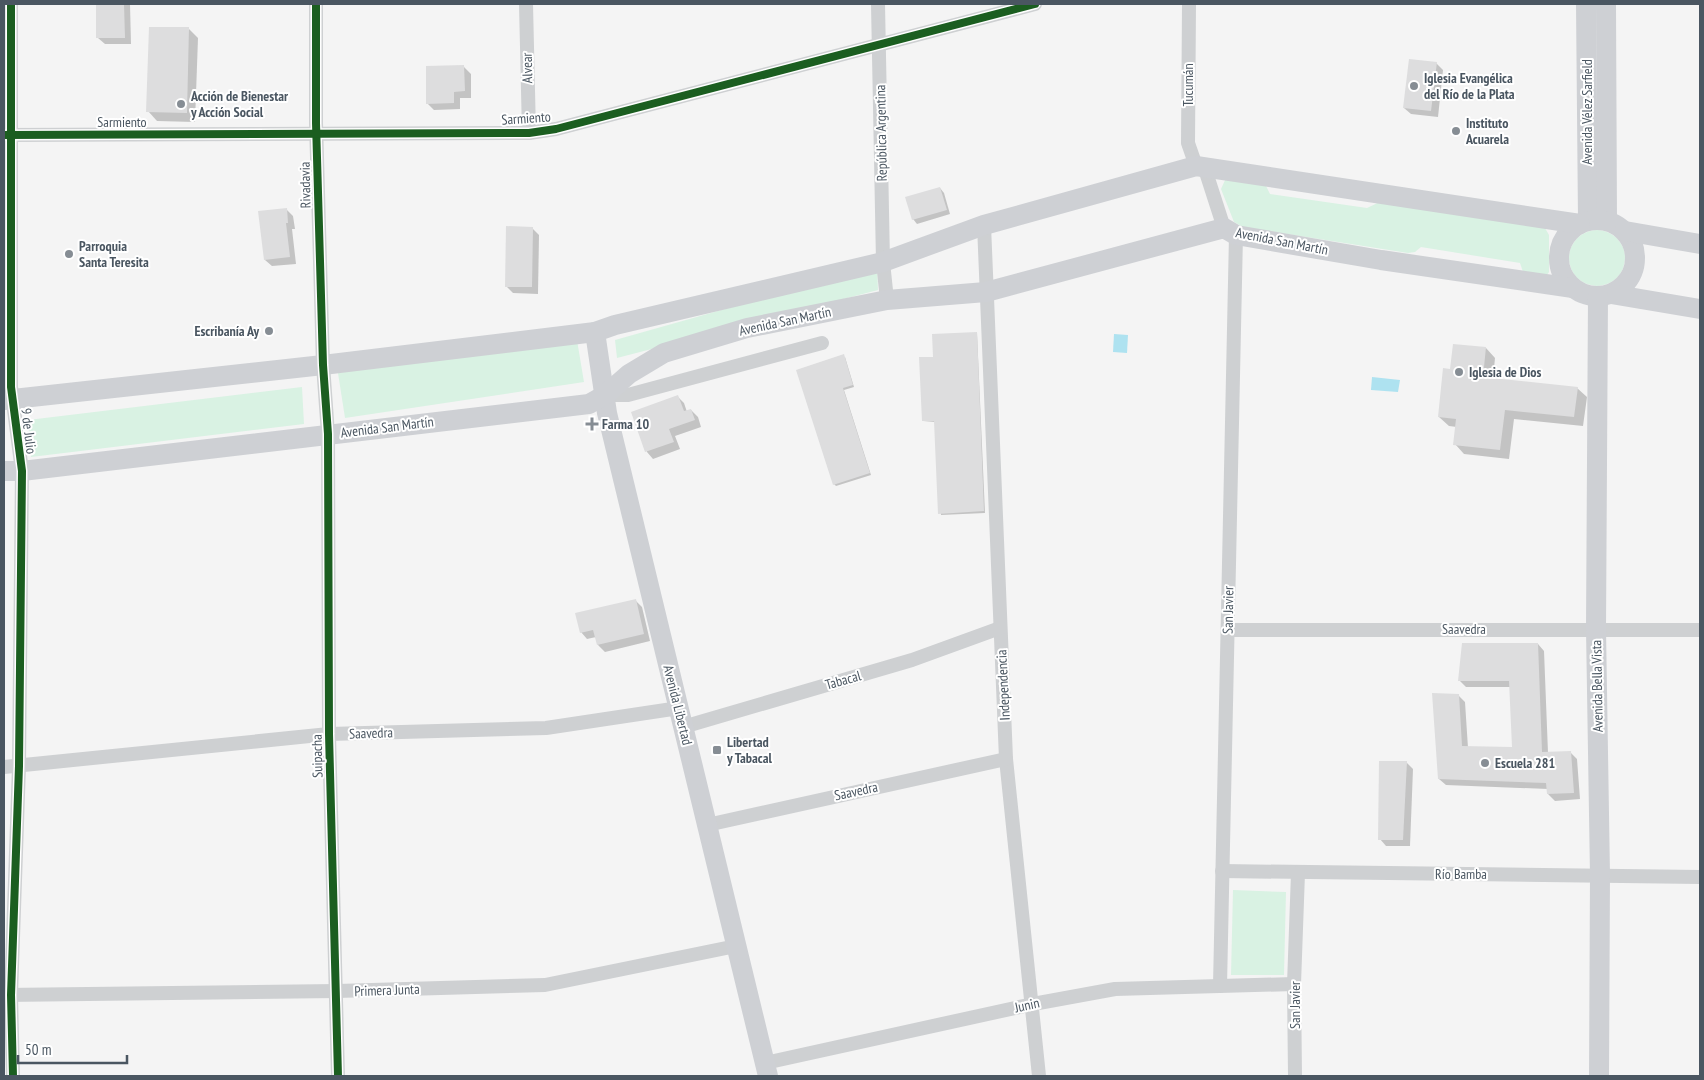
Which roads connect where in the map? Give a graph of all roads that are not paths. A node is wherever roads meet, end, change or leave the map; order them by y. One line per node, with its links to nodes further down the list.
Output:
1 (10, 4): 12 (street, 9 de Julio)
2 (316, 4): 10 (street, Rivadavia)
3 (526, 4): 11 (street, Alvear)
4 (878, 4): 9 (street, República Argentina)
5 (1034, 4): 9 (street, Sarmiento)
6 (1189, 4): 13 (street, Tucumán)
7 (1586, 4): 14 (main road, Avenida Vélez Sarfield)
8 (1606, 4): 14 (main road, Avenida Vélez Sarfield)
9 (879, 43): 11 (street, Sarmiento); 19 (street, República Argentina)
10 (317, 133): 11 (street, Sarmiento); 12 (street, Sarmiento); 27 (street, Rivadavia)
11 (528, 133)
12 (7, 135): 29 (street, 9 de Julio)
13 (1200, 166): 14 (main road); 15 (main road); 16 (street, Tucumán)
14 (1591, 222): 17 (main road); 20 (main road)
15 (984, 225): 19 (main road); 21 (street, Independencia)
16 (1230, 231): 20 (main road, Avenida San Martín); 21 (main road, Avenida San Martín); 34 (street, San Javier)
17 (1625, 231): 18 (main road); 22 (main road)
18 (1700, 244)
19 (883, 262): 23 (street, República Argentina); 25 (main road)
20 (1573, 288): 22 (main road)
21 (986, 292): 23 (main road, Avenida San Martín); 32 (street, Independencia)
22 (1604, 295): 24 (main road); 33 (main road, Avenida Bella Vista)
23 (888, 300): 28 (main road, Avenida San Martín)
24 (1700, 309)
25 (595, 332): 27 (main road); 28 (main road, Avenida Libertad)
26 (822, 343): 28 (street)
27 (323, 365): 29 (main road); 30 (street, Rivadavia)
28 (605, 395): 30 (main road, Avenida San Martín); 36 (main road, Avenida Libertad)
29 (8, 400): 31 (street, 9 de Julio)
30 (328, 434): 31 (main road, Avenida San Martín); 37 (street, Suipacha)
31 (13, 471): 39 (street, 9 de Julio)
32 (1000, 628): 36 (street, Tabacal); 38 (street, Independencia)
33 (1596, 629): 34 (street, Saavedra); 35 (street, Saavedra); 44 (main road, Avenida Bella Vista)
34 (1228, 630): 42 (street, San Javier)
35 (1700, 630)
36 (681, 717): 37 (street, Saavedra); 41 (main road, Avenida Libertad)
37 (329, 734): 39 (street, Saavedra); 49 (street, Suipacha)
38 (1006, 759): 41 (street, Saavedra); 51 (street, Independencia)
39 (19, 766): 40 (street, Saavedra); 50 (street, 9 de Julio)
40 (4, 767)
41 (707, 825): 46 (main road, Avenida Libertad)
42 (1222, 871): 43 (street, Río Bamba); 48 (street, San Javier)
43 (1298, 873): 44 (street, Río Bamba); 47 (street, San Javier)
44 (1600, 874): 45 (street, Río Bamba); 57 (main road, Avenida Bella Vista)
45 (1700, 878)
46 (736, 946): 49 (street, Primera Junta); 52 (main road, Avenida Libertad)
47 (1294, 984): 48 (street, Junin); 56 (street, San Javier)
48 (1220, 986): 51 (street, Junin)
49 (336, 991): 50 (street, Primera Junta); 54 (street, Suipacha)
50 (7, 995): 53 (street, 9 de Julio)
51 (1033, 1004): 52 (street, Junin); 55 (street, Independencia)
52 (767, 1070)
53 (13, 1076)
54 (338, 1076)
55 (1038, 1076)
56 (1295, 1076)
57 (1599, 1076)

